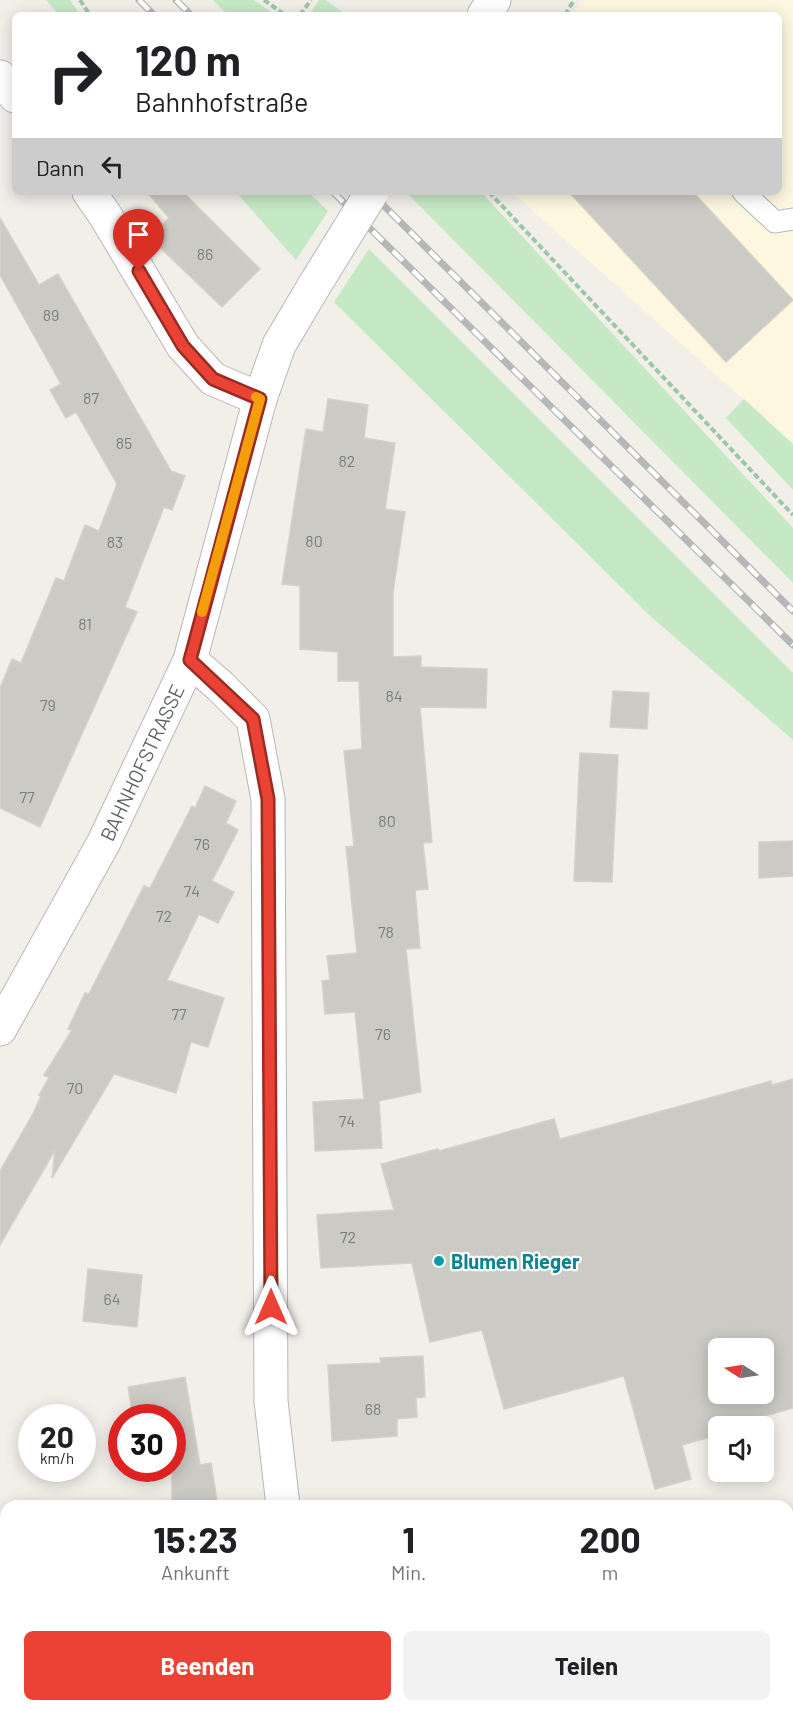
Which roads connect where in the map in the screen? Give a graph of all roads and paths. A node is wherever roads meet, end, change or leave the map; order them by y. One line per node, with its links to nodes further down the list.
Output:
1 (264, 0): 2 (path)
2 (281, 12)
3 (0, 77): 4 (street)
4 (12, 92)
5 (91, 195): 10 (street)
6 (370, 195): 10 (street, BAHNHOFSTRASSE, bridge)
7 (492, 195): 11 (path)
8 (746, 195): 9 (lane)
9 (793, 219)
10 (260, 399): 12 (street, BAHNHOFSTRASSE)
11 (793, 515)
12 (190, 660): 13 (street, BAHNHOFSTRASSE); 14 (street)
13 (0, 1029)
14 (282, 1500)

